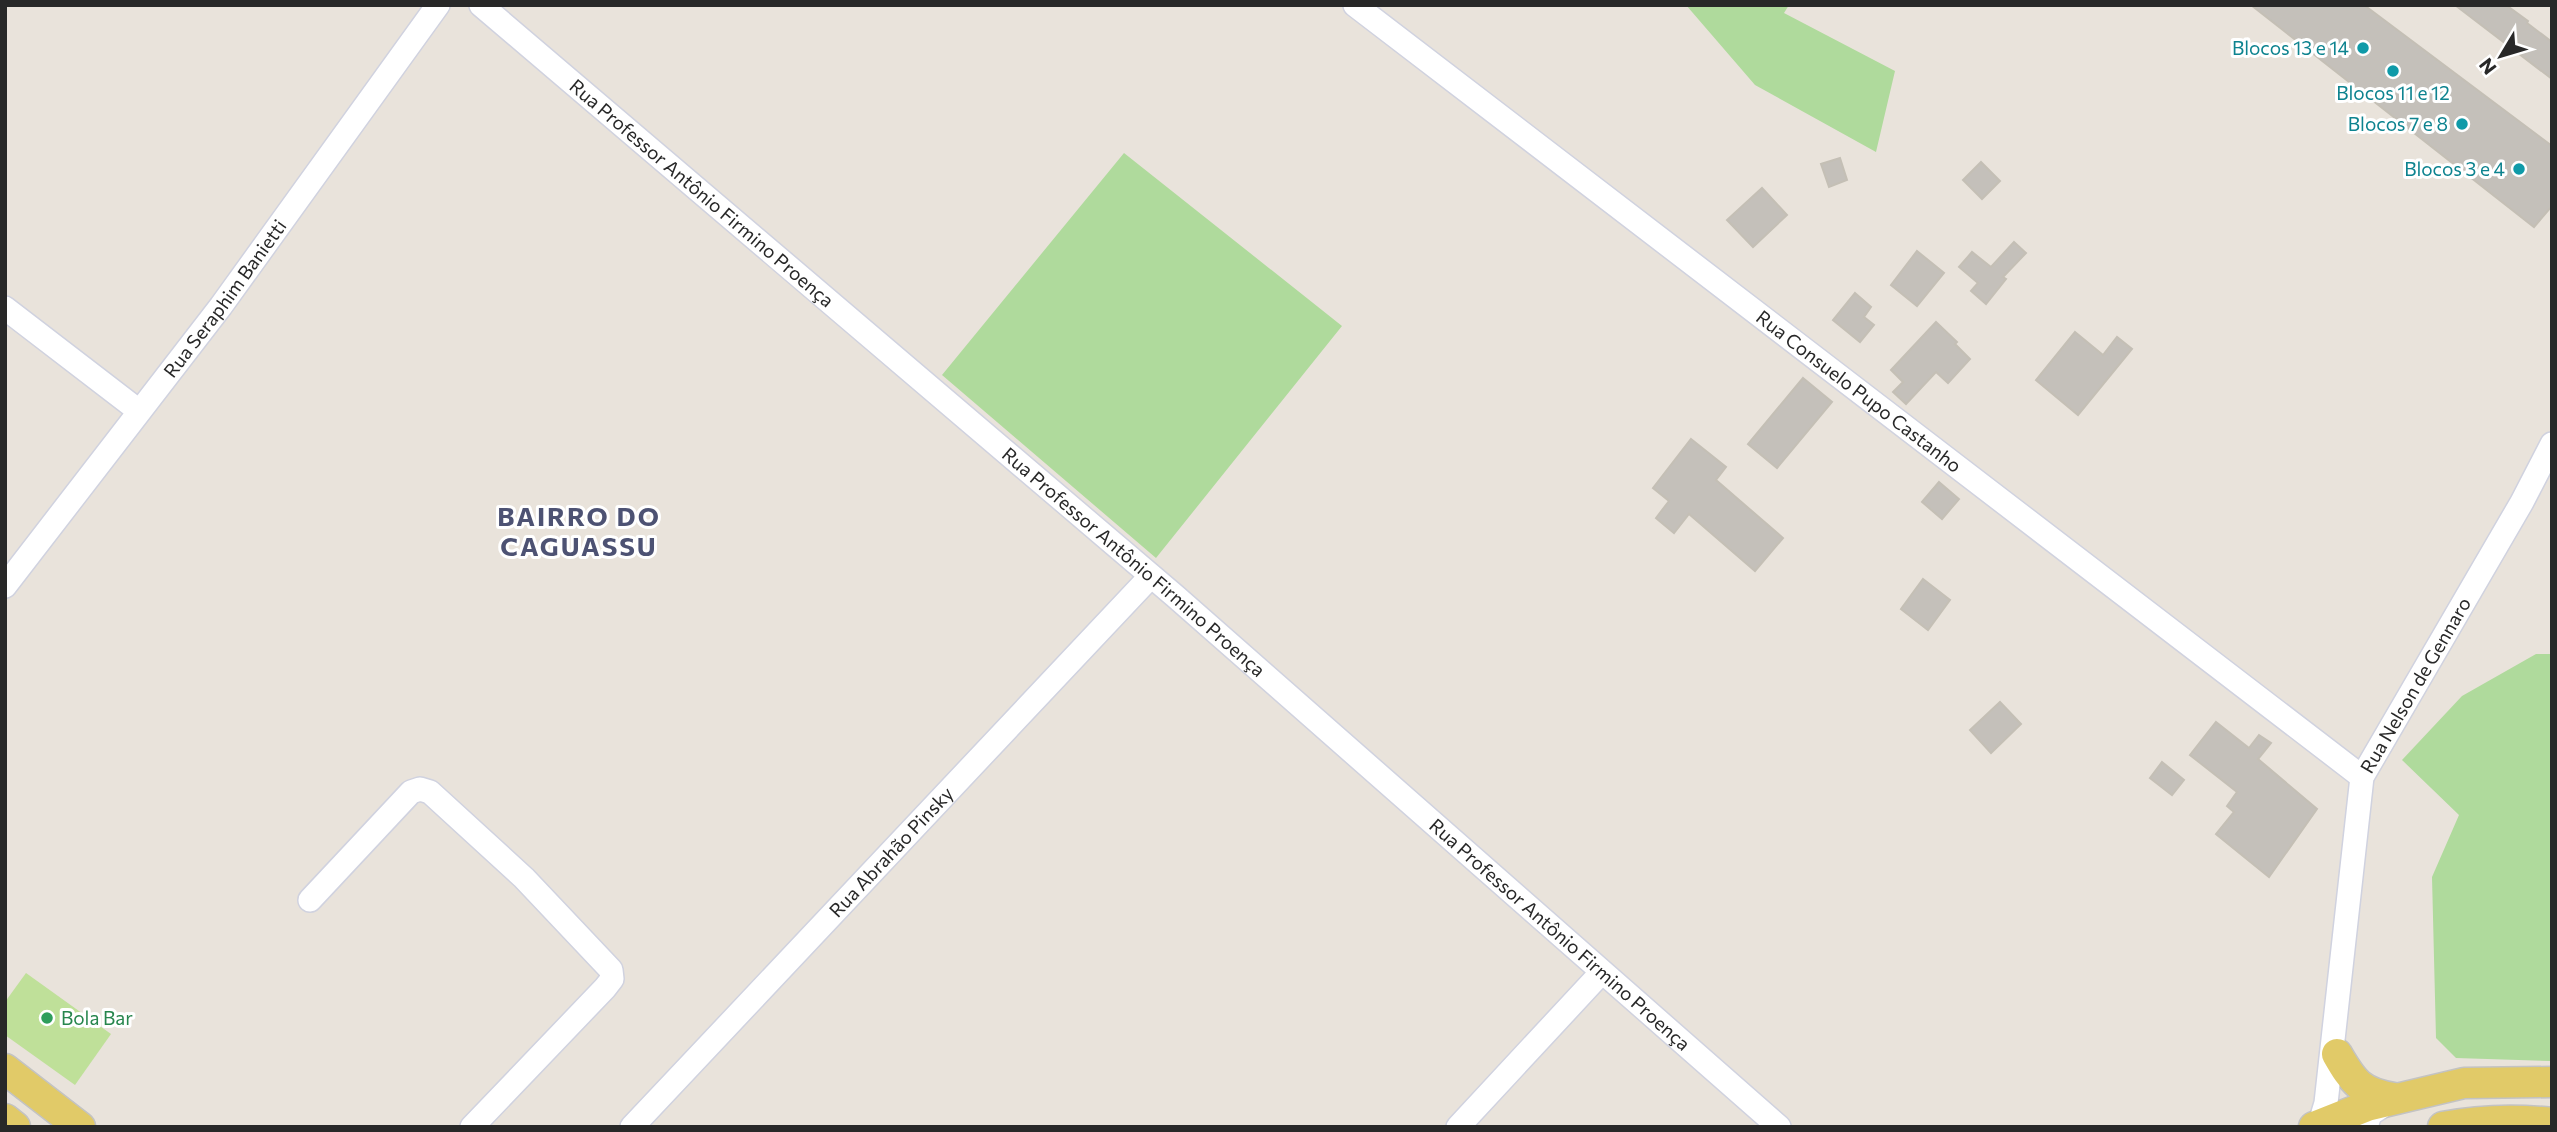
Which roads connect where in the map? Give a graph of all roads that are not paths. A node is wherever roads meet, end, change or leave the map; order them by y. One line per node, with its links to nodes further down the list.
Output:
1 (438, 5): 5 (street, Rua Seraphim Banietti)
2 (481, 5): 7 (street, Rua Professor Antônio Firmino Proença)
3 (1355, 5): 9 (street, Rua Consuelo Pupo Castanho)
4 (5, 308): 5 (street)
5 (139, 411): 8 (street, Rua Seraphim Banietti)
6 (2552, 444): 9 (street, Rua Nelson de Gennaro)
7 (1151, 576): 11 (street, Rua Professor Antônio Firmino Proença); 22 (street, Rua Abrahão Pinsky)
8 (5, 586)
9 (2362, 777): 12 (street, Rua Nelson de Gennaro)
10 (310, 900): 21 (street)
11 (1601, 973): 23 (street); 24 (street, Rua Professor Antônio Firmino Proença)
12 (2336, 1041): 15 (main road); 17 (street, Rua Nelson de Gennaro)
13 (5, 1069): 20 (main road)
14 (2552, 1082): 15 (main road)
15 (2394, 1098): 17 (main road)
16 (5, 1119): 19 (main road)
17 (2337, 1123)
18 (2552, 1123): 25 (main road)
19 (15, 1127)
20 (80, 1127)
21 (472, 1127)
22 (632, 1127)
23 (1458, 1127)
24 (1779, 1127)
25 (2443, 1127)

